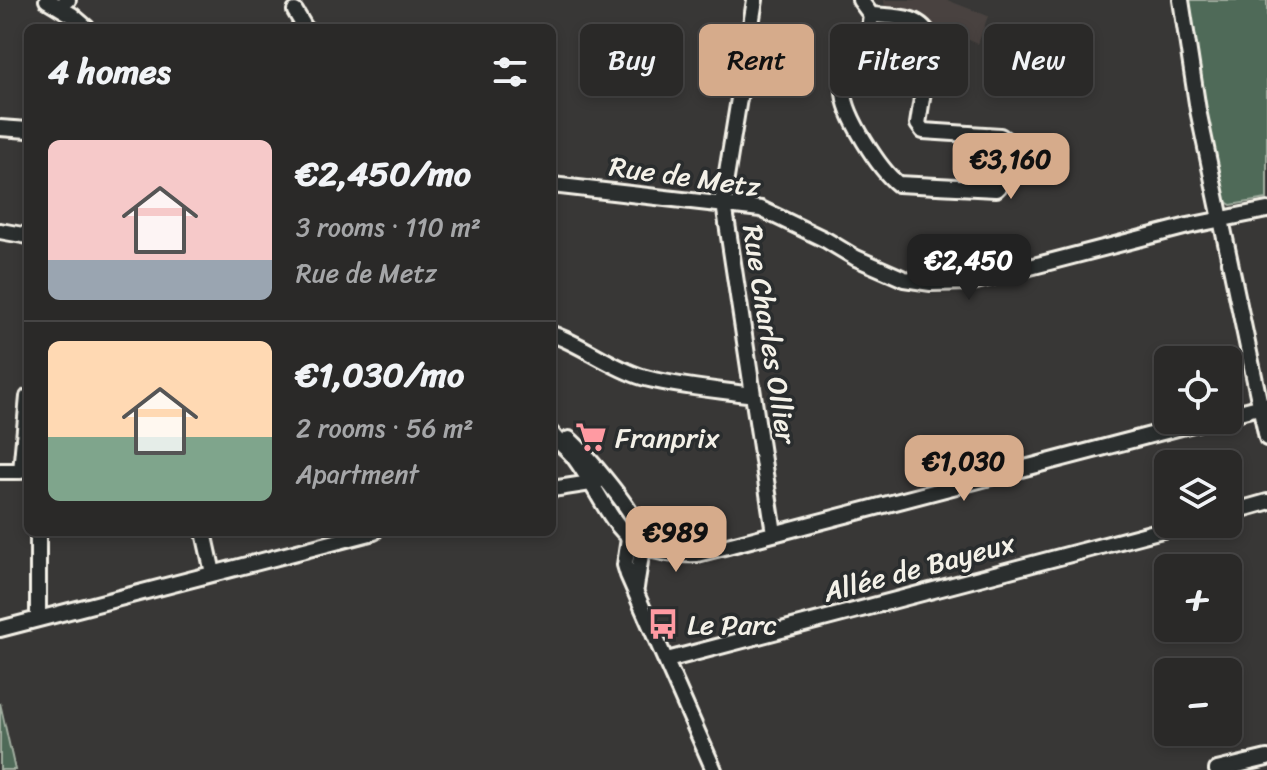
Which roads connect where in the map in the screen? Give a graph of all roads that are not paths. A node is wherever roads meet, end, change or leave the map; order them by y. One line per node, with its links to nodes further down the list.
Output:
1 (47, 0): 7 (street)
2 (67, 0): 7 (street)
3 (755, 0): 14 (street, Rue Charles Ollier)
4 (860, 0): 8 (street)
5 (1181, 0): 16 (street)
6 (295, 11): 10 (street)
7 (72, 15): 9 (street)
8 (871, 15): 8 (street)
9 (82, 24)
10 (303, 24)
11 (0, 128): 12 (street)
12 (24, 130)
13 (556, 185): 14 (street, Rue de Metz)
14 (723, 204): 16 (street, Rue de Metz); 20 (street, Rue Charles Ollier)
15 (1267, 210): 16 (street, Rue de Metz)
16 (1221, 219): 21 (street)
17 (0, 231): 18 (street)
18 (24, 235)
19 (556, 335): 20 (street)
20 (753, 395): 35 (street, Rue Charles Ollier)
21 (1263, 406): 22 (street); 26 (street)
22 (1242, 411)
23 (556, 430): 32 (street)
24 (1154, 434): 35 (street)
25 (556, 438): 29 (street)
26 (1267, 438)
27 (0, 471): 28 (street)
28 (24, 471)
29 (589, 481): 30 (street); 32 (street); 39 (street)
30 (556, 488)
31 (1267, 502): 33 (street)
32 (623, 505): 39 (street)
33 (1242, 509)
34 (1154, 532): 44 (street, Allée de Bayeux)
35 (774, 533): 40 (street)
36 (38, 536): 42 (street)
37 (205, 536): 41 (street)
38 (358, 536): 41 (street)
39 (635, 537): 40 (street); 40 (street); 44 (street)
40 (710, 549)
41 (213, 573): 42 (street)
42 (38, 619): 43 (street)
43 (0, 629)
44 (667, 660): 46 (street)
45 (1267, 758): 47 (street)
46 (714, 770)
47 (1217, 770)

